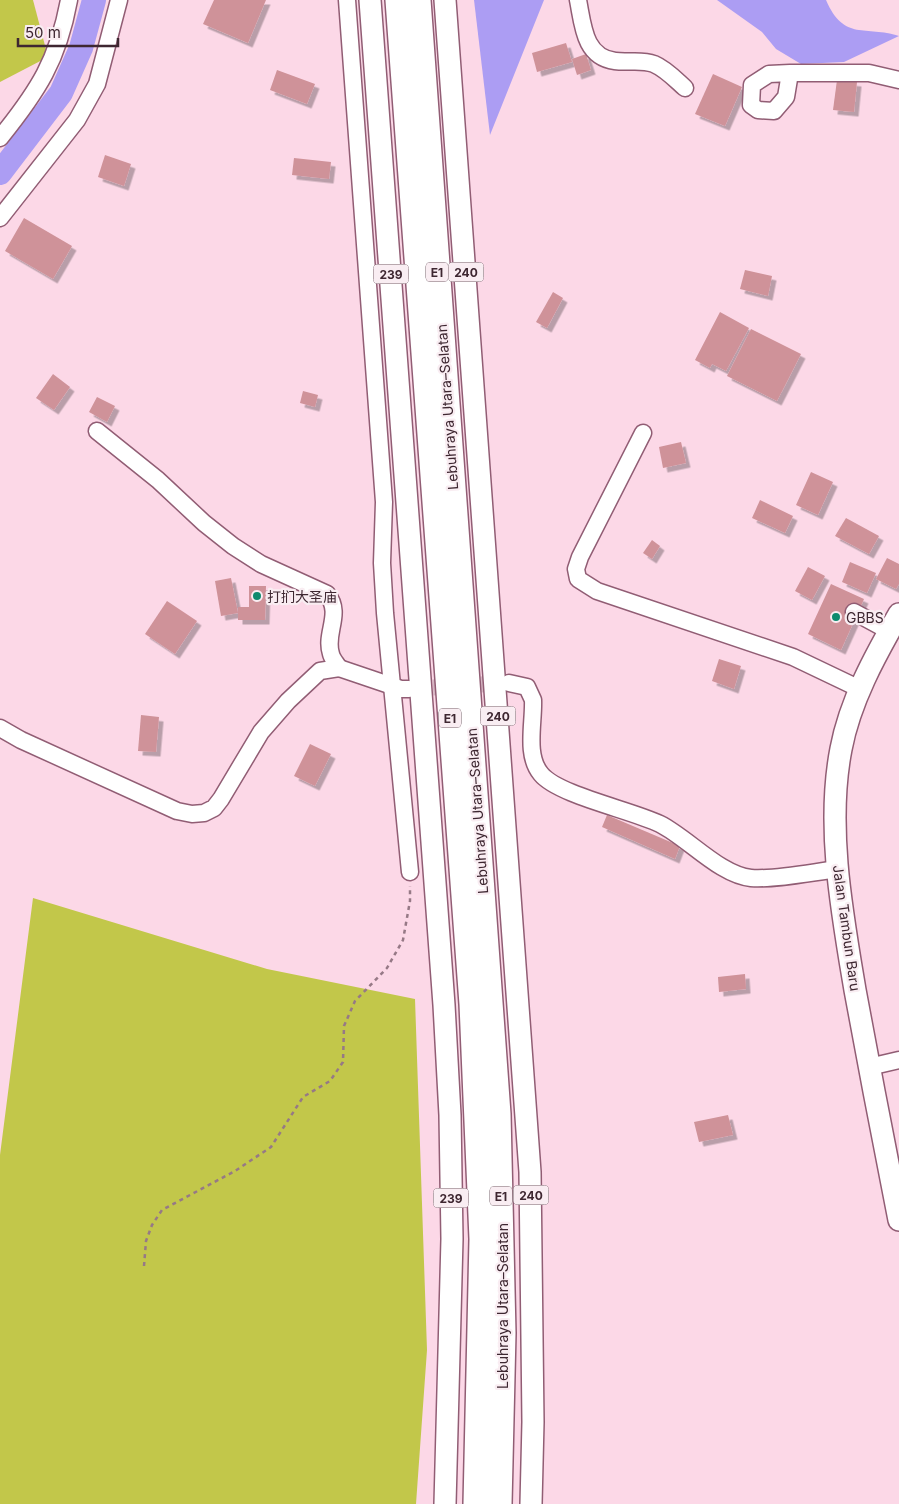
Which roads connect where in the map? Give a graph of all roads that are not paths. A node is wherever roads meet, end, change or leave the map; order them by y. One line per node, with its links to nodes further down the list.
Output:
1 (69, 0): 12 (street)
2 (118, 0): 13 (street)
3 (347, 0): 20 (street)
4 (370, 0): 29 (main road, 239)
5 (398, 0): 30 (highway, Lebuhraya Utara–Selatan / E1)
6 (418, 0): 31 (highway, Lebuhraya Utara–Selatan / E1)
7 (446, 0): 32 (main road, 240)
8 (578, 0): 11 (street)
9 (790, 73): 10 (street)
10 (899, 80)
11 (686, 88)
12 (0, 138)
13 (0, 218)
14 (97, 431): 18 (street)
15 (643, 433): 22 (street)
16 (854, 612): 17 (street)
17 (894, 622): 22 (main road, Jalan Tambun Baru)
18 (339, 668): 20 (street); 23 (street)
19 (509, 683): 24 (street)
20 (391, 686): 21 (street); 25 (street)
21 (409, 689)
22 (860, 689): 24 (main road, Jalan Tambun Baru)
23 (0, 728)
24 (838, 869): 27 (main road, Jalan Tambun Baru)
25 (410, 872)
26 (899, 1060): 27 (street)
27 (869, 1067): 28 (main road, Jalan Tambun Baru)
28 (899, 1220)
29 (445, 1504)
30 (476, 1504)
31 (499, 1504)
32 (531, 1504)

